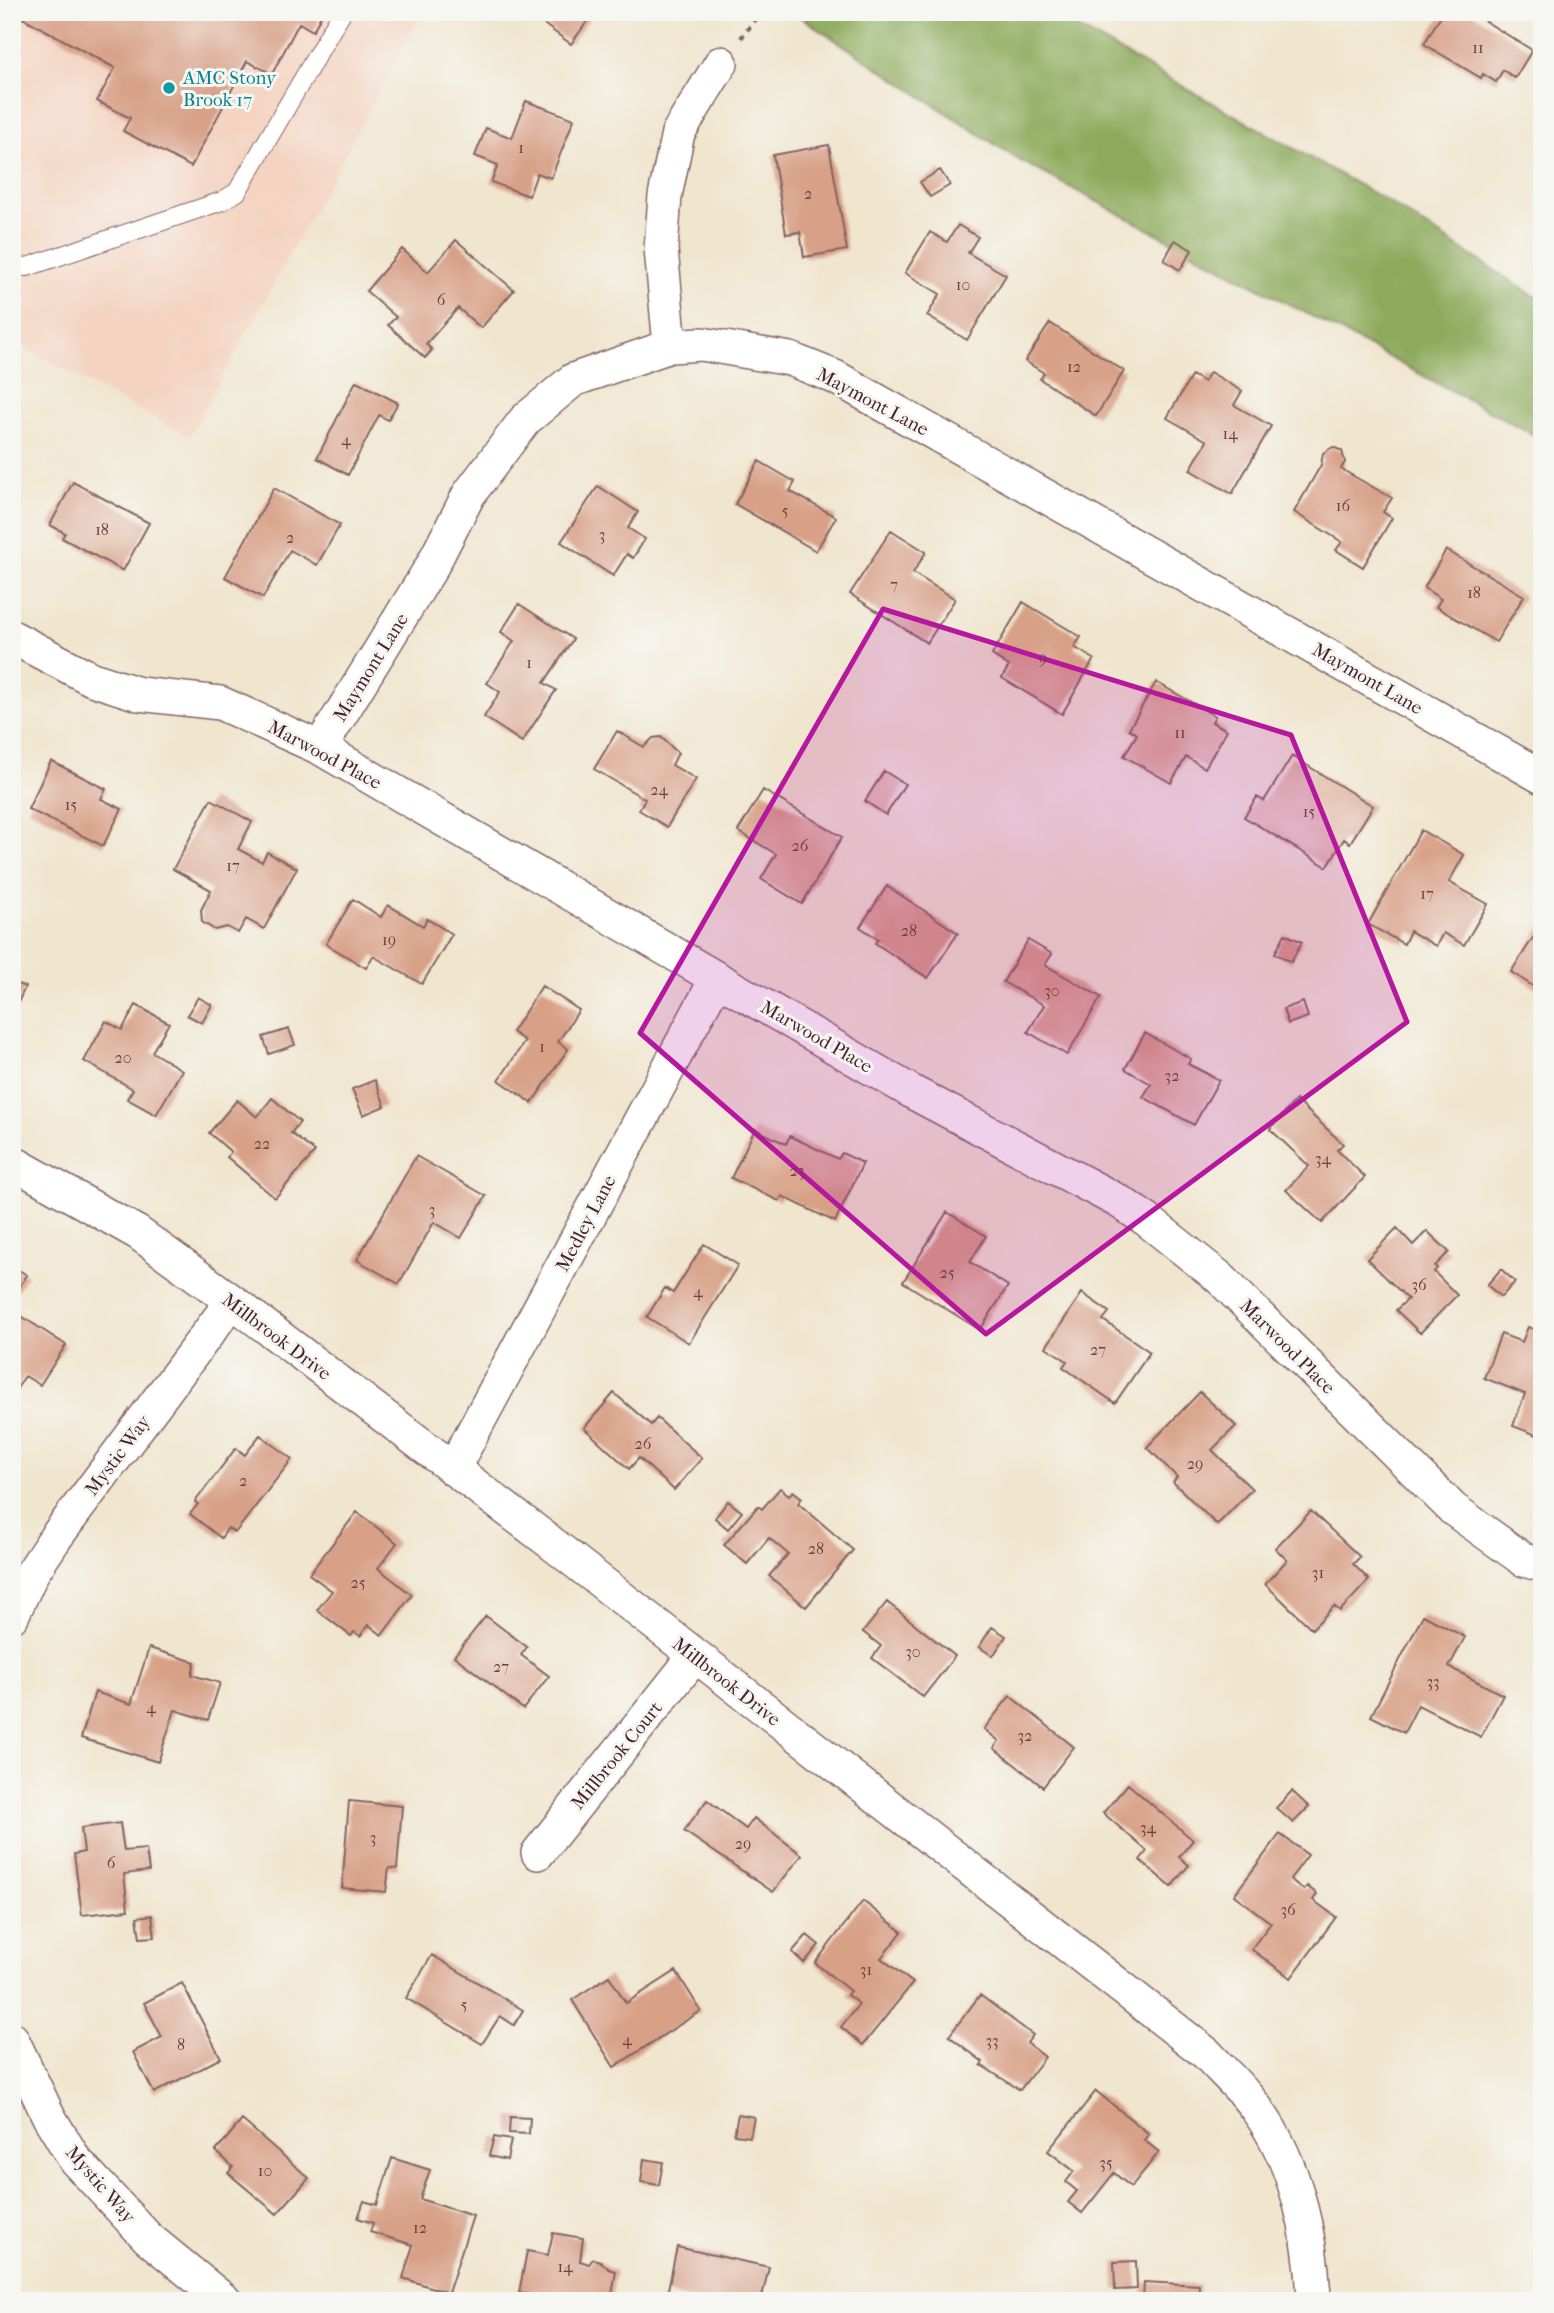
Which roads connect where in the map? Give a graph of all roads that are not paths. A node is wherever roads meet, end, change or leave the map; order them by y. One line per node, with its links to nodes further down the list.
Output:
1 (342, 12): 3 (lane)
2 (721, 63): 4 (street)
3 (12, 266)
4 (670, 346): 6 (street, Maymont Lane); 7 (street, Maymont Lane)
5 (12, 637): 6 (street, Marwood Place)
6 (320, 748): 8 (street, Marwood Place)
7 (1542, 777)
8 (717, 978): 11 (street, Medley Lane); 12 (street, Marwood Place)
9 (12, 1162): 10 (street, Millbrook Drive)
10 (232, 1301): 11 (street, Millbrook Drive); 13 (street, Mystic Way)
11 (453, 1469): 14 (street, Millbrook Drive)
12 (1542, 1565)
13 (12, 1616)
14 (695, 1656): 15 (street, Millbrook Court); 18 (street, Millbrook Drive)
15 (538, 1853)
16 (15, 2050): 17 (street, Mystic Way)
17 (225, 2301)
18 (1314, 2301)

